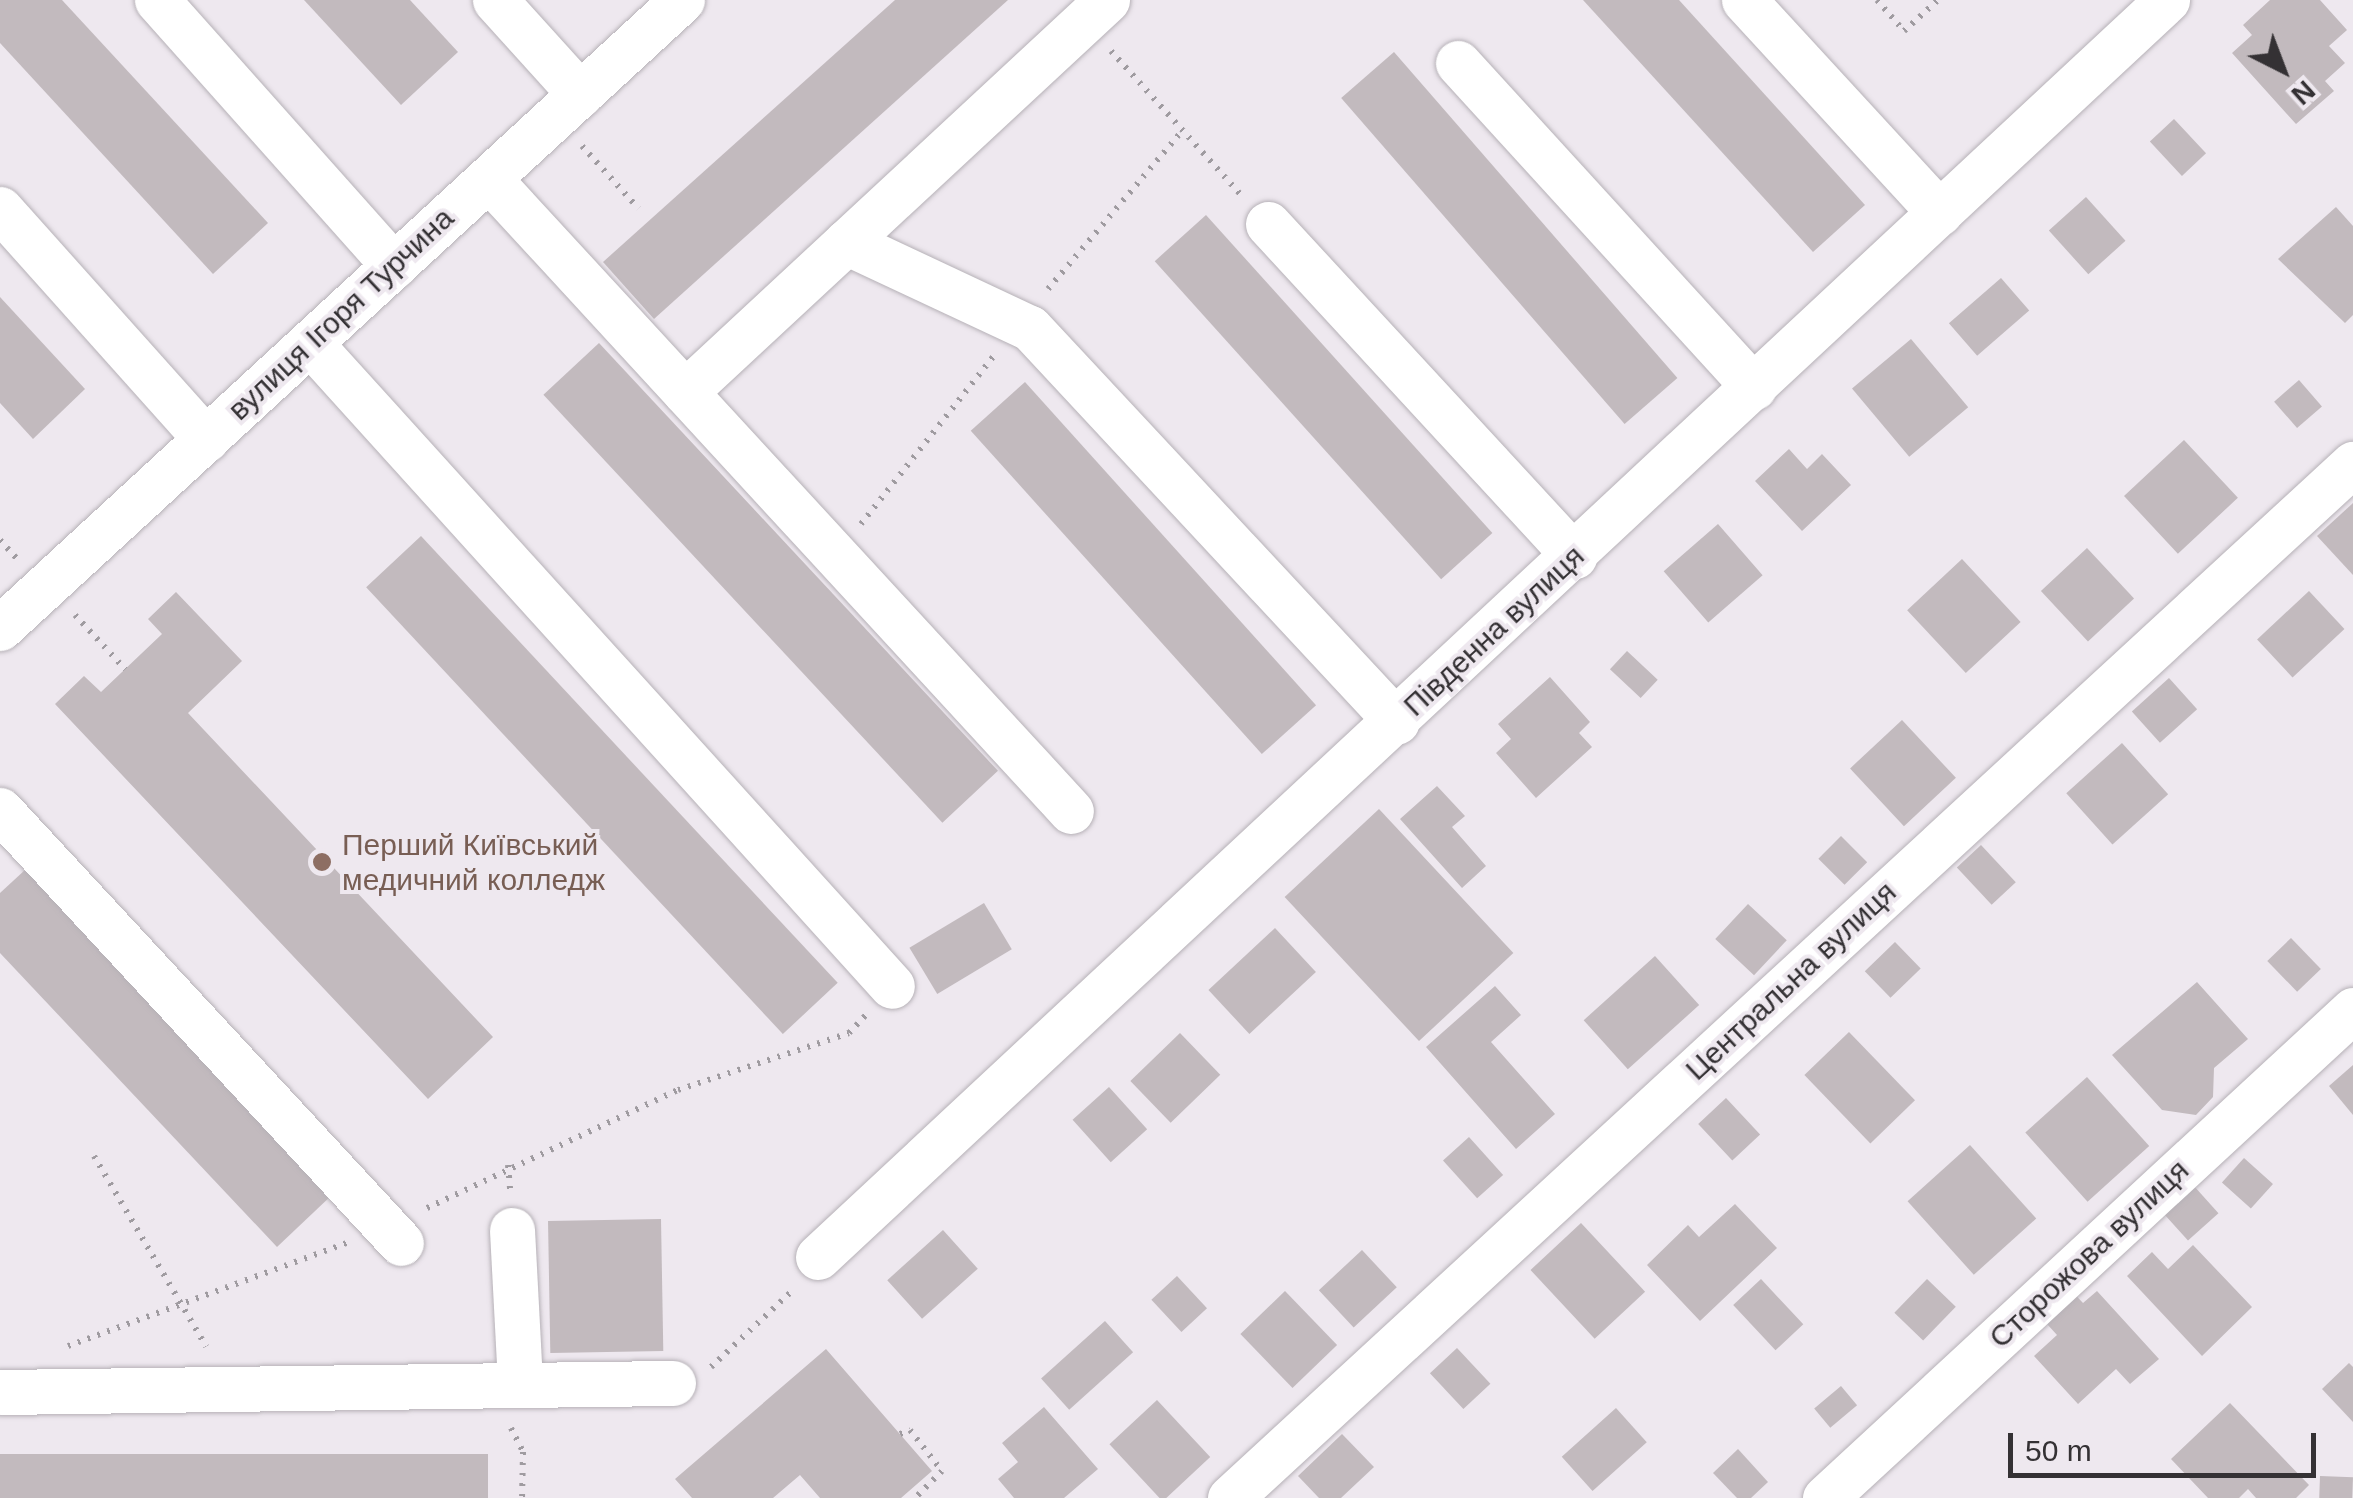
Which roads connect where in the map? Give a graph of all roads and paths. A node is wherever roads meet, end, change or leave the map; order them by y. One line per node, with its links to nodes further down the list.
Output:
1 (157, 0): 17 (street)
2 (495, 0): 10 (street)
3 (682, 0): 10 (street, вулиця Ігоря Турчина)
4 (1744, 0): 14 (street)
5 (1876, 0): 6 (path)
6 (1938, 0)
7 (2167, 0): 14 (street, Південна вулиця)
8 (1096, 10): 15 (path); 16 (street)
9 (1458, 63): 19 (street)
10 (577, 116): 11 (street, вулиця Ігоря Турчина); 12 (path)
11 (489, 179): 17 (street, вулиця Ігоря Турчина); 20 (street)
12 (638, 208)
13 (0, 210): 21 (street)
14 (1940, 212): 19 (street, Південна вулиця)
15 (1268, 224): 23 (street)
16 (846, 242): 20 (street); 27 (street)
17 (394, 266): 18 (street, вулиця Ігоря Турчина)
18 (310, 343): 21 (street, вулиця Ігоря Турчина); 30 (street)
19 (1754, 387): 23 (street, Південна вулиця)
20 (685, 392): 29 (street)
21 (206, 439): 25 (street, вулиця Ігоря Турчина)
22 (2353, 464): 44 (street, Центральна вулиця)
23 (1574, 556): 27 (street, Південна вулиця)
24 (67, 607): 26 (path)
25 (0, 628)
26 (125, 669)
27 (1397, 722): 35 (street, Південна вулиця)
28 (0, 810): 34 (street)
29 (1071, 811)
30 (892, 986): 34 (path)
31 (2353, 1010): 45 (street, Сторожова вулиця)
32 (94, 1156): 36 (path)
33 (512, 1230): 37 (street)
34 (394, 1236): 36 (path)
35 (818, 1257): 38 (path)
36 (184, 1303): 39 (path); 40 (path)
37 (504, 1382): 38 (street); 39 (street); 42 (path)
38 (673, 1382)
39 (226, 1388): 40 (street)
40 (7, 1392)
41 (900, 1434): 43 (path)
42 (522, 1498)
43 (915, 1498)
44 (1230, 1498)
45 (1825, 1498)

